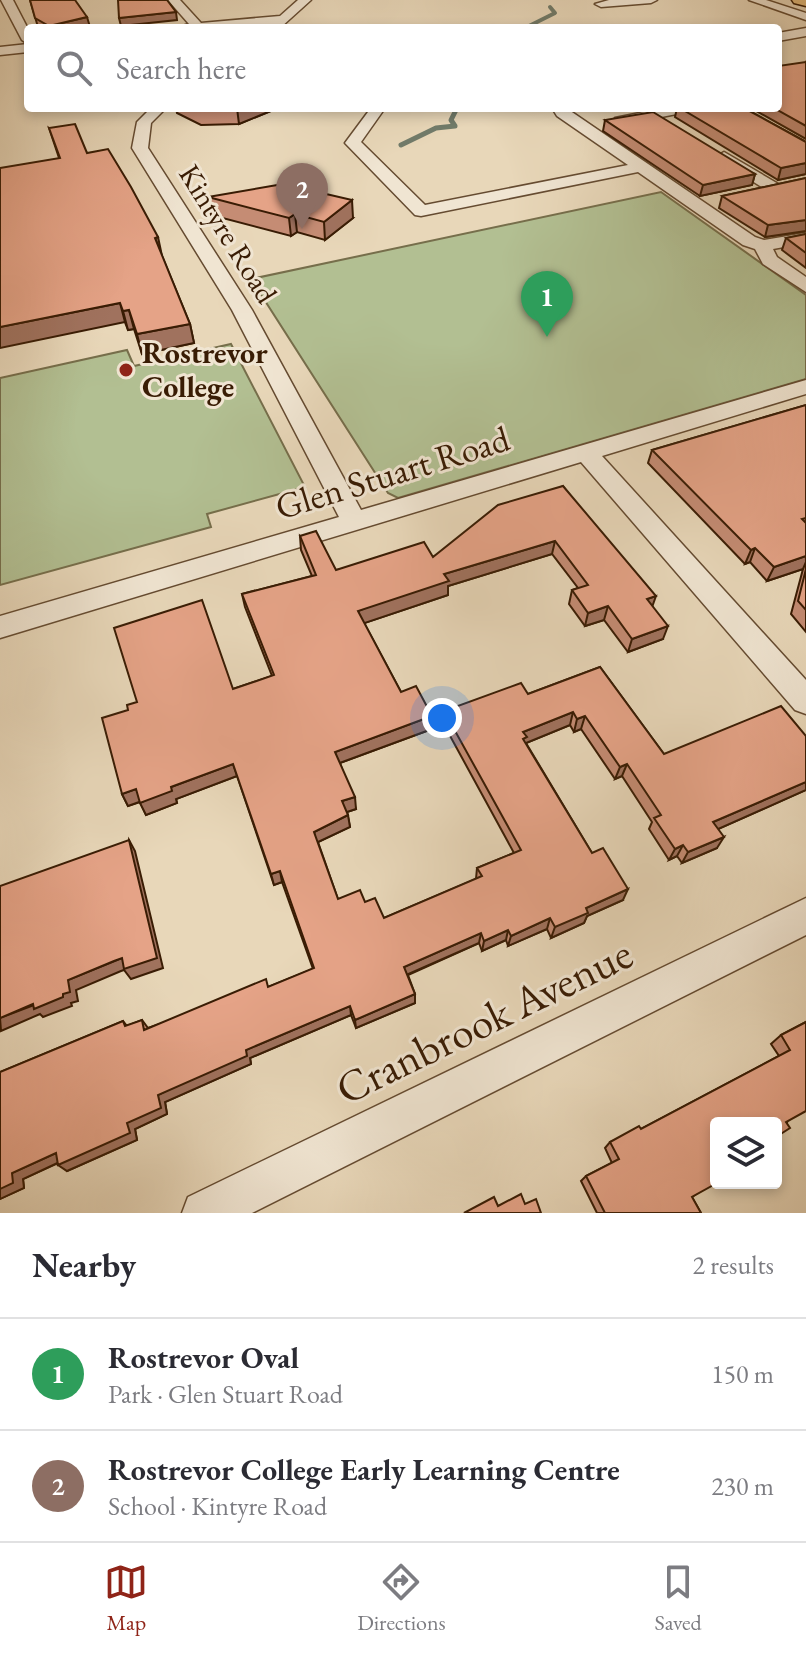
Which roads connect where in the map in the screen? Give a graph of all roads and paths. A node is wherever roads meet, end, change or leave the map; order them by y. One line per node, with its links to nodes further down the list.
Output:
1 (7, 0): 14 (street)
2 (174, 0): 11 (street)
3 (305, 0): 10 (street)
4 (651, 0): 8 (street)
5 (755, 0): 9 (street)
6 (799, 0): 7 (main road)
7 (806, 2)
8 (601, 4)
9 (806, 17)
10 (284, 19): 12 (street); 13 (street)
11 (195, 24)
12 (222, 24)
13 (278, 24)
14 (24, 32)
15 (806, 32): 16 (street)
16 (782, 36)
17 (24, 48): 18 (street)
18 (0, 51)
19 (155, 112): 36 (street, Kintyre Road)
20 (375, 112): 27 (street)
21 (564, 112): 24 (street)
22 (666, 112): 23 (street)
23 (655, 114): 24 (street); 25 (street)
24 (583, 127): 27 (street)
25 (682, 130)
26 (708, 147): 29 (street)
27 (642, 167): 32 (street)
28 (795, 183): 29 (street)
29 (774, 188): 30 (street)
30 (743, 195)
31 (806, 238): 32 (street)
32 (763, 246): 33 (street)
33 (806, 286)
34 (806, 387): 35 (street, Glen Stuart Road)
35 (585, 452): 36 (street, Glen Stuart Road); 38 (street)
36 (354, 520): 37 (street, Glen Stuart Road)
37 (0, 627)
38 (806, 701)
39 (806, 916): 40 (street, Cranbrook Avenue)
40 (204, 1213)

